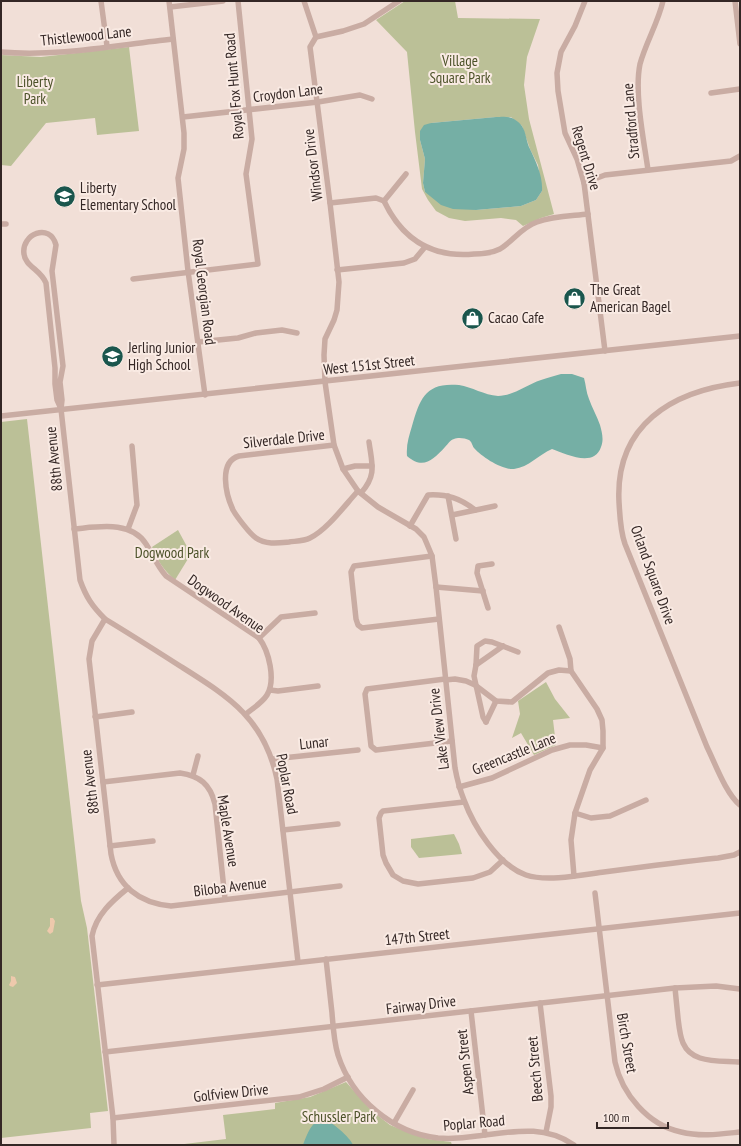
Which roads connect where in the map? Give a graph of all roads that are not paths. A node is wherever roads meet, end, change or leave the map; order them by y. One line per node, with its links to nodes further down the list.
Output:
1 (101, 1): 14 (street)
2 (223, 1): 9 (street)
3 (238, 1): 20 (street, Royal Fox Hunt Road)
4 (304, 1): 11 (street)
5 (399, 1): 10 (street)
6 (585, 1): 25 (street, Regent Drive)
7 (663, 1): 23 (street, Stradford Lane)
8 (735, 1): 13 (street)
9 (169, 4): 12 (street, Royal Georgian Road)
10 (390, 4): 11 (street)
11 (316, 37): 19 (street, Windsor Drive)
12 (173, 39): 14 (street, Thistlewood Lane); 21 (street, Royal Georgian Road)
13 (740, 44)
14 (107, 46): 15 (street, Thistlewood Lane)
15 (1, 52)
16 (740, 89): 17 (street)
17 (711, 93)
18 (372, 100): 19 (street, Croydon Lane)
19 (318, 102): 20 (street, Croydon Lane); 27 (street, Windsor Drive)
20 (250, 110): 21 (street, Croydon Lane); 31 (street, Royal Fox Hunt Road)
21 (183, 116): 31 (street, Royal Georgian Road)
22 (740, 156): 23 (street)
23 (648, 170): 25 (street)
24 (406, 174): 26 (street)
25 (584, 183): 28 (street, Regent Drive)
26 (384, 201): 27 (street); 29 (street)
27 (330, 203): 30 (street, Windsor Drive)
28 (588, 214): 29 (street); 36 (street, Regent Drive)
29 (425, 247): 30 (street)
30 (337, 270): 37 (street, Windsor Drive)
31 (188, 272): 32 (street); 35 (street, Royal Georgian Road)
32 (133, 279)
33 (297, 333): 35 (street)
34 (740, 336): 36 (street, West 151st Street)
35 (198, 342): 39 (street, Royal Georgian Road)
36 (605, 351): 37 (street, West 151st Street)
37 (326, 382): 39 (street, West 151st Street); 43 (street, Lake View Drive)
38 (740, 383): 88 (street, Orland Square Drive)
39 (205, 395): 40 (street, West 151st Street)
40 (61, 409): 40 (street, 88th Avenue); 41 (street, West 151st Street); 54 (street, 88th Avenue)
41 (1, 416)
42 (369, 442): 45 (street)
43 (334, 445): 46 (street, Lake View Drive); 47 (street, Silverdale Drive)
44 (132, 446): 53 (street)
45 (372, 466): 46 (street); 47 (street)
46 (343, 469): 47 (street, Lake View Drive)
47 (360, 492): 52 (street, Lake View Drive)
48 (448, 496): 50 (street); 51 (street); 52 (street)
49 (495, 506): 50 (street)
50 (475, 510): 51 (street)
51 (452, 515): 55 (street)
52 (410, 526): 56 (street, Lake View Drive)
53 (128, 529): 54 (street, Dogwood Avenue); 65 (street, Dogwood Avenue)
54 (74, 530): 63 (street, 88th Avenue)
55 (456, 539)
56 (432, 556): 58 (street, Lake View Drive); 62 (street)
57 (492, 564): 59 (street)
58 (436, 587): 59 (street); 62 (street, Lake View Drive)
59 (483, 591): 60 (street)
60 (488, 608)
61 (315, 613): 65 (street)
62 (439, 618): 70 (street, Lake View Drive)
63 (105, 619): 76 (street, Poplar Road); 77 (street, 88th Avenue)
64 (558, 627): 69 (street)
65 (258, 638): 73 (street, Dogwood Avenue)
66 (503, 646): 67 (street); 68 (street); 68 (street)
67 (518, 652)
68 (476, 665): 71 (street)
69 (571, 671): 74 (street); 79 (street)
70 (445, 680): 71 (street); 78 (street, Lake View Drive); 78 (street)
71 (475, 685): 74 (street); 74 (street)
72 (318, 686): 73 (street)
73 (270, 690): 76 (street)
74 (496, 701)
75 (132, 712): 77 (street)
76 (246, 714): 82 (street, Poplar Road)
77 (95, 717): 84 (street, 88th Avenue)
78 (452, 741): 85 (street, Lake View Drive)
79 (603, 748): 85 (street, Greencastle Lane); 89 (street)
80 (358, 750): 82 (street, Lunar)
81 (198, 756): 83 (street)
82 (273, 760): 91 (street, Poplar Road)
83 (193, 775): 84 (street); 101 (street, Maple Avenue)
84 (103, 782): 93 (street, 88th Avenue)
85 (459, 787): 87 (street, Lake View Drive)
86 (646, 800): 89 (street)
87 (464, 802): 95 (street, Lake View Drive); 95 (street)
88 (740, 805)
89 (575, 814): 96 (street)
90 (338, 824): 91 (street)
91 (283, 830): 99 (street, Poplar Road)
92 (153, 841): 93 (street)
93 (110, 846): 98 (street, 88th Avenue)
94 (740, 852): 96 (street, Lake View Drive)
95 (503, 860): 96 (street, Lake View Drive)
96 (574, 876)
97 (340, 886): 99 (street, Biloba Avenue)
98 (128, 888): 101 (street, Biloba Avenue); 106 (street)
99 (290, 892): 101 (street, Biloba Avenue); 105 (street, Poplar Road)
100 (594, 892): 103 (street, Birch Street)
101 (225, 899)
102 (740, 913): 103 (street, 147th Street)
103 (599, 928): 104 (street, 147th Street); 109 (street, Birch Street)
104 (326, 959): 105 (street, 147th Street); 112 (street, Poplar Road)
105 (298, 962): 106 (street, 147th Street)
106 (97, 985): 113 (street)
107 (675, 988): 108 (street, Fairway Drive); 109 (street, Fairway Drive); 114 (street)
108 (740, 989)
109 (607, 996): 110 (street, Fairway Drive); 120 (street, Birch Street)
110 (540, 1003): 111 (street, Fairway Drive); 119 (street, Beech Street)
111 (471, 1011): 112 (street, Fairway Drive); 121 (street, Aspen Street)
112 (333, 1027): 113 (street, Fairway Drive); 115 (street, Poplar Road)
113 (105, 1052): 117 (street)
114 (740, 1062)
115 (348, 1077): 117 (street, Golfview Drive); 118 (street, Poplar Road)
116 (413, 1090): 118 (street)
117 (113, 1118): 122 (street)
118 (394, 1124): 121 (street, Poplar Road)
119 (546, 1132): 121 (street, Poplar Road); 123 (street, Poplar Road)
120 (740, 1132)
121 (485, 1135)
122 (114, 1145)
123 (574, 1145)

